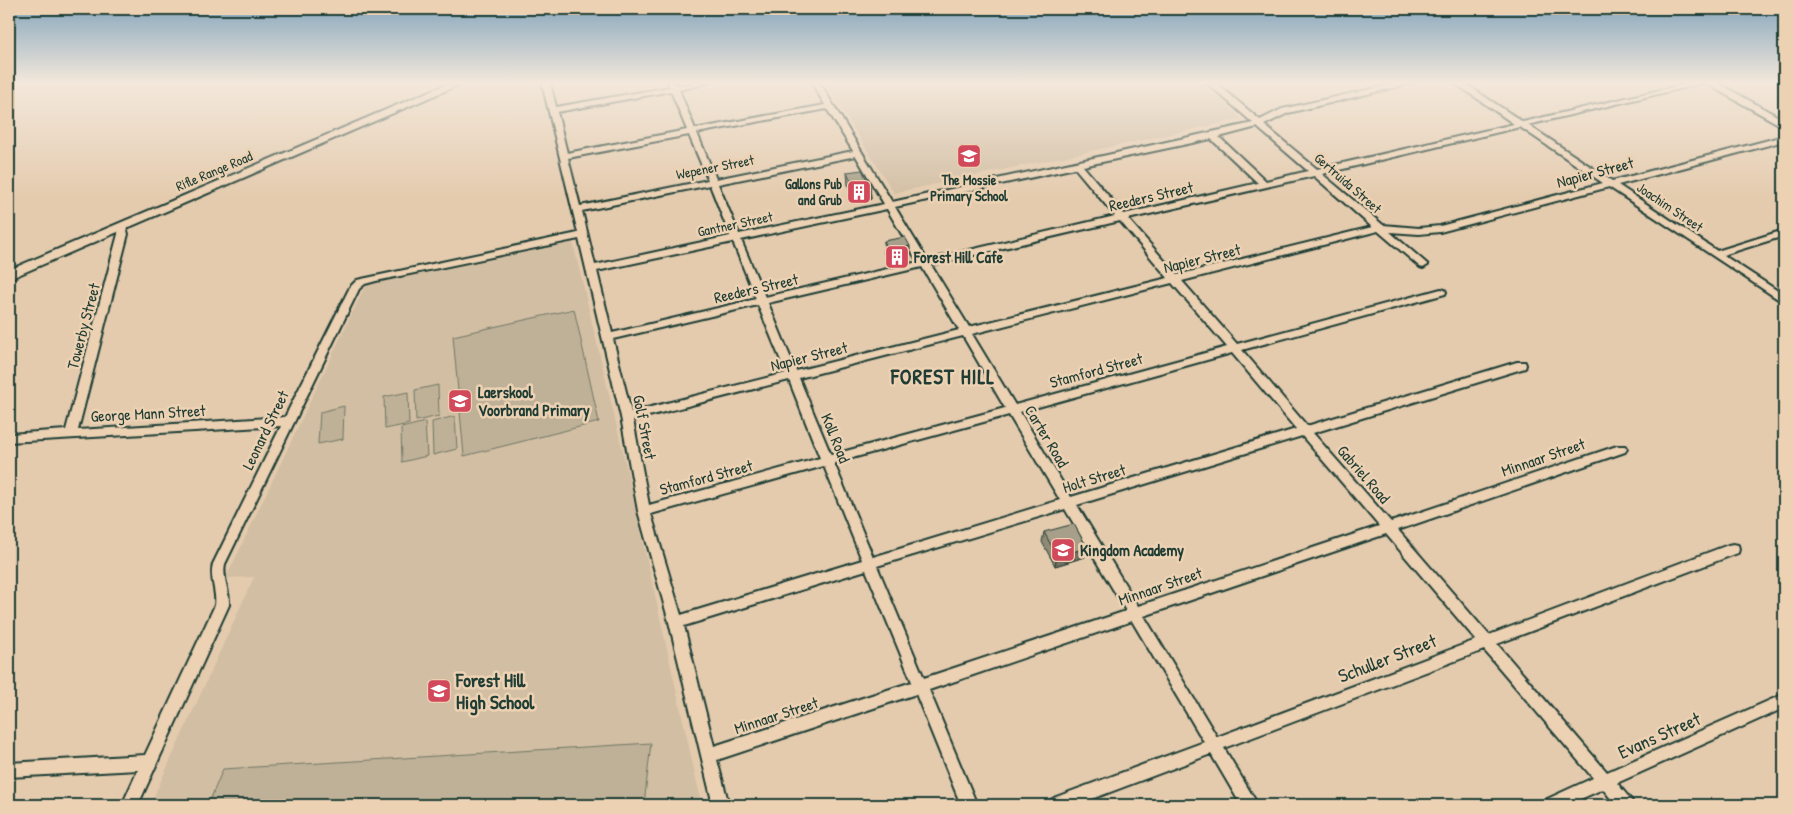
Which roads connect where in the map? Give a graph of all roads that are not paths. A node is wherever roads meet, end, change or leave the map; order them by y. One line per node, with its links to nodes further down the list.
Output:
1 (369, 121): 25 (main road, Rifle Range Road)
2 (555, 121): 16 (street, Golf Street)
3 (688, 121): 12 (street, Koll Road)
4 (751, 121): 12 (street)
5 (839, 121): 15 (street, Carter Road)
6 (1255, 121): 10 (street, Gertruida Street)
7 (1265, 121): 10 (street, Gantner Street)
8 (1516, 121): 11 (street, Joachim Street)
9 (1539, 121): 11 (street, Reeders Street)
10 (1259, 124): 13 (street, Gantner Street); 18 (street, Gertruida Street)
11 (1522, 125): 18 (street, Reeders Street); 20 (street, Joachim Street)
12 (693, 132): 16 (street); 19 (street, Koll Road)
13 (1212, 136): 17 (street, Gantner Street); 21 (street)
14 (1784, 138): 20 (street, Napier Street)
15 (858, 153): 19 (street, Wepener Street); 22 (street, Carter Road)
16 (563, 156): 23 (street, Golf Street)
17 (1076, 164): 22 (street, Gantner Street); 24 (street, Gabriel Road)
18 (1316, 174): 21 (street, Reeders Street); 26 (street, Gertruida Street)
19 (713, 181): 23 (street, Wepener Street); 29 (street, Koll Road)
20 (1610, 184): 26 (street, Napier Street); 30 (street, Joachim Street)
21 (1265, 185): 24 (street, Reeders Street)
22 (888, 204): 29 (street, Gantner Street); 31 (street, Carter Road)
23 (577, 209): 28 (street, Golf Street)
24 (1122, 218): 31 (street, Reeders Street); 35 (street, Gabriel Road)
25 (122, 226): 34 (main road, Rifle Range Road); 48 (street, Towerby Street)
26 (1378, 228): 32 (street, Gertruida Street); 35 (street, Napier Street)
27 (1784, 233): 30 (street)
28 (584, 235): 33 (street, Golf Street); 46 (street, Leonard Street)
29 (736, 238): 33 (street, Gantner Street); 38 (street, Koll Road)
30 (1716, 254): 37 (street, Joachim Street)
31 (925, 263): 38 (street, Reeders Street); 39 (street, Carter Road)
32 (1422, 265)
33 (592, 269): 40 (street, Golf Street)
34 (9, 275)
35 (1175, 280): 39 (street, Napier Street); 41 (street, Gabriel Road)
36 (1441, 292): 41 (street, Stamford Street)
37 (1784, 300)
38 (763, 302): 40 (street, Reeders Street); 43 (street, Koll Road)
39 (966, 332): 43 (street, Napier Street); 44 (street, Carter Road)
40 (608, 337): 45 (street, Golf Street)
41 (1234, 350): 44 (street, Stamford Street); 47 (street, Gabriel Road)
42 (1521, 365): 47 (street, Holt Street)
43 (793, 376): 45 (street, Napier Street); 51 (street, Koll Road)
44 (1012, 410): 51 (street, Stamford Street); 52 (street, Carter Road)
45 (627, 417): 53 (street, Golf Street)
46 (290, 421): 48 (street, George Mann Street); 64 (street, Leonard Street)
47 (1305, 430): 52 (street, Holt Street); 54 (street, Gabriel Road)
48 (71, 434): 49 (street, George Mann Street)
49 (9, 438)
50 (1621, 449): 54 (street, Minnaar Street)
51 (827, 461): 53 (street, Stamford Street); 56 (street, Koll Road)
52 (1069, 503): 56 (street, Holt Street); 57 (street, Carter Road)
53 (644, 511): 58 (street, Golf Street)
54 (1388, 528): 57 (street, Minnaar Street); 59 (street, Gabriel Road)
55 (1733, 550): 59 (street, Schuller Street)
56 (868, 562): 58 (street, Holt Street); 60 (street, Koll Road)
57 (1136, 613): 60 (street, Minnaar Street); 62 (street, Carter Road)
58 (676, 622): 63 (street, Golf Street)
59 (1486, 642): 62 (street, Schuller Street); 66 (street, Gabriel Road)
60 (919, 686): 63 (street, Minnaar Street); 69 (street, Koll Road)
61 (1784, 701): 66 (street, Evans Street)
62 (1214, 746): 70 (street, Schuller Street); 71 (street, Carter Road)
63 (709, 755): 68 (street, Golf Street)
64 (150, 762): 65 (street); 67 (street, Leonard Street)
65 (9, 770)
66 (1605, 781): 72 (street, Evans Street); 73 (street, Gabriel Road)
67 (130, 805)
68 (721, 805)
69 (969, 805)
70 (1056, 805)
71 (1250, 805)
72 (1550, 805)
73 (1626, 805)

